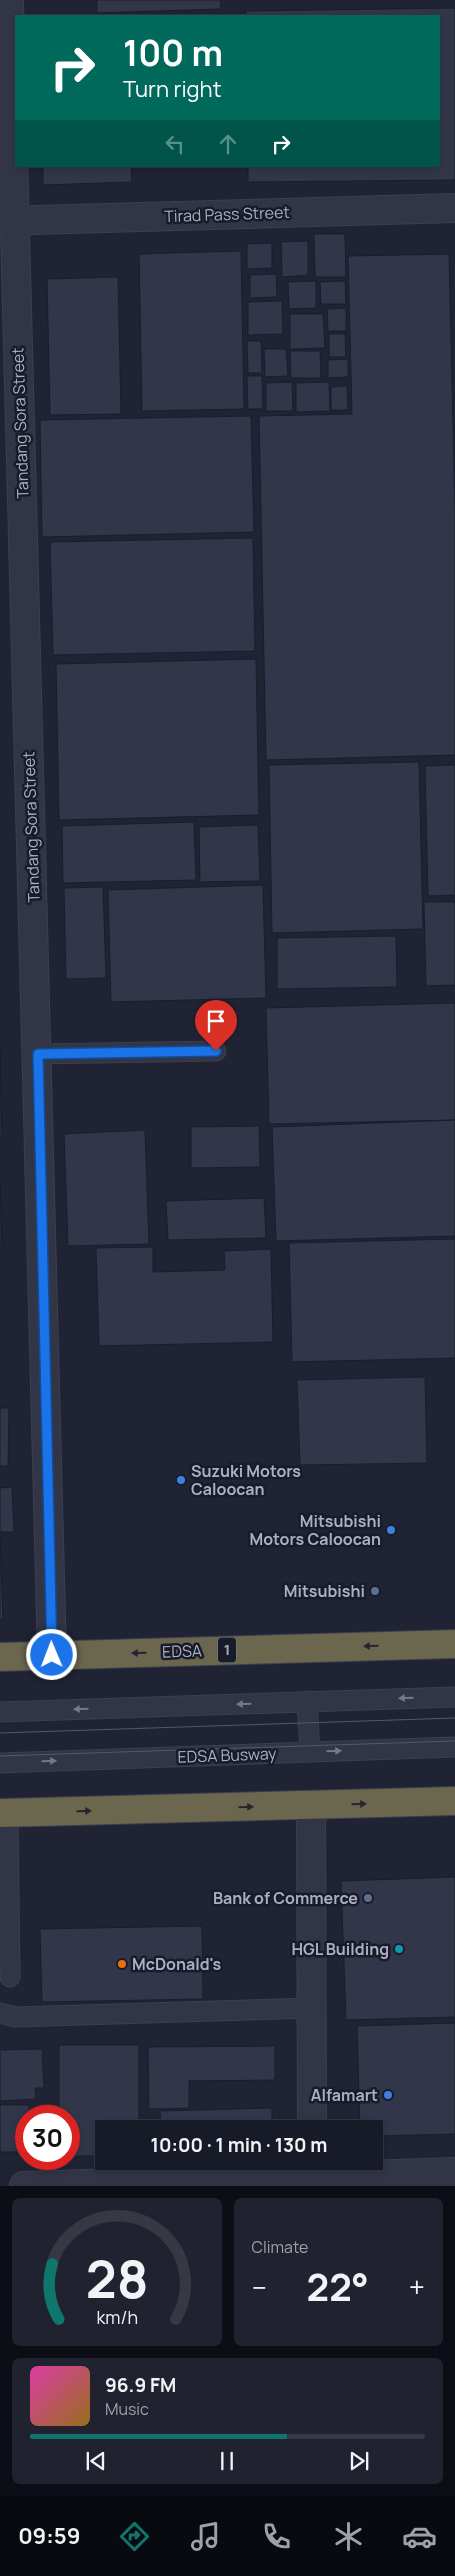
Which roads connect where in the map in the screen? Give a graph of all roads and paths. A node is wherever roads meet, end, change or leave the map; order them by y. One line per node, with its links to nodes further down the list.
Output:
1 (8, 0): 3 (street, Tandang Sora Street)
2 (455, 208): 3 (street, Tirad Pass Street)
3 (7, 221): 5 (street, Tandang Sora Street)
4 (216, 1051): 5 (lane)
5 (38, 1054): 7 (street, Tandang Sora Street)
6 (455, 1644): 7 (highway, EDSA / 1, one-way to 7)
7 (52, 1655): 8 (highway, EDSA / 1)
8 (0, 1657)
9 (455, 1697): 10 (lane, one-way to 10)
10 (307, 1701): 11 (lane, one-way to 11); 13 (lane)
11 (0, 1712)
12 (455, 1747): 13 (lane, EDSA Busway, one-way to 12)
13 (310, 1752): 14 (lane, EDSA Busway, one-way to 13)
14 (0, 1763)
15 (455, 1801): 16 (highway, one-way to 15)
16 (311, 1805): 17 (highway, one-way to 16); 20 (street)
17 (4, 1812): 18 (lane)
18 (4, 1904): 19 (lane)
19 (10, 1977)
20 (312, 2008): 21 (lane); 22 (street)
21 (0, 2013)
22 (312, 2120)
23 (455, 2172): 24 (street)
24 (312, 2175): 25 (street)
25 (24, 2186)

